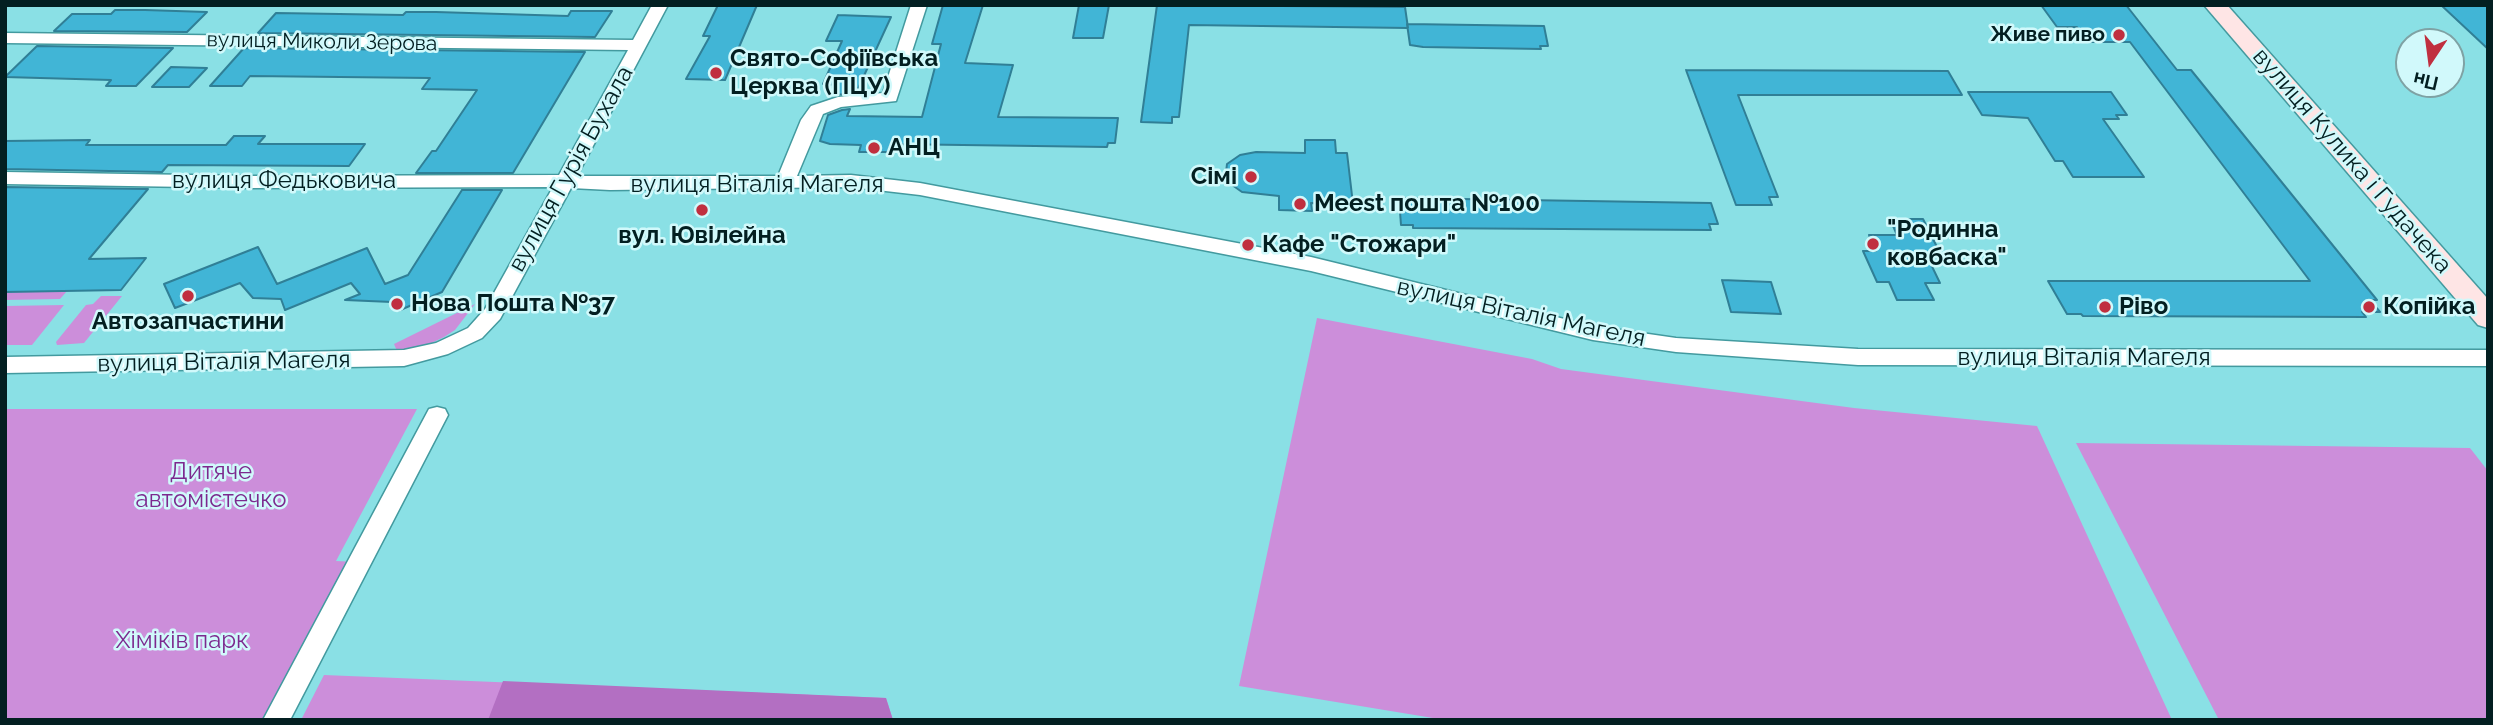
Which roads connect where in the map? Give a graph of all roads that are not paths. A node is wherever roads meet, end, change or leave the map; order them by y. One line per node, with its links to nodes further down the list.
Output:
1 (660, 5): 5 (street, вулиця Гурія Бухала)
2 (919, 5): 7 (street)
3 (2215, 5): 9 (main road, вулиця Кулика і Гудачека)
4 (5, 38): 5 (street, вулиця Миколи Зерова)
5 (639, 45): 8 (street, вулиця Гурія Бухала)
6 (5, 178): 8 (street, вулиця Федьковича)
7 (786, 180): 8 (street, вулиця Віталія Магеля); 11 (street, вулиця Віталія Магеля)
8 (564, 181): 10 (street, вулиця Гурія Бухала)
9 (2488, 318)
10 (441, 349): 12 (street, вулиця Віталія Магеля)
11 (2488, 358)
12 (5, 365)
13 (437, 415): 14 (street)
14 (276, 720)

